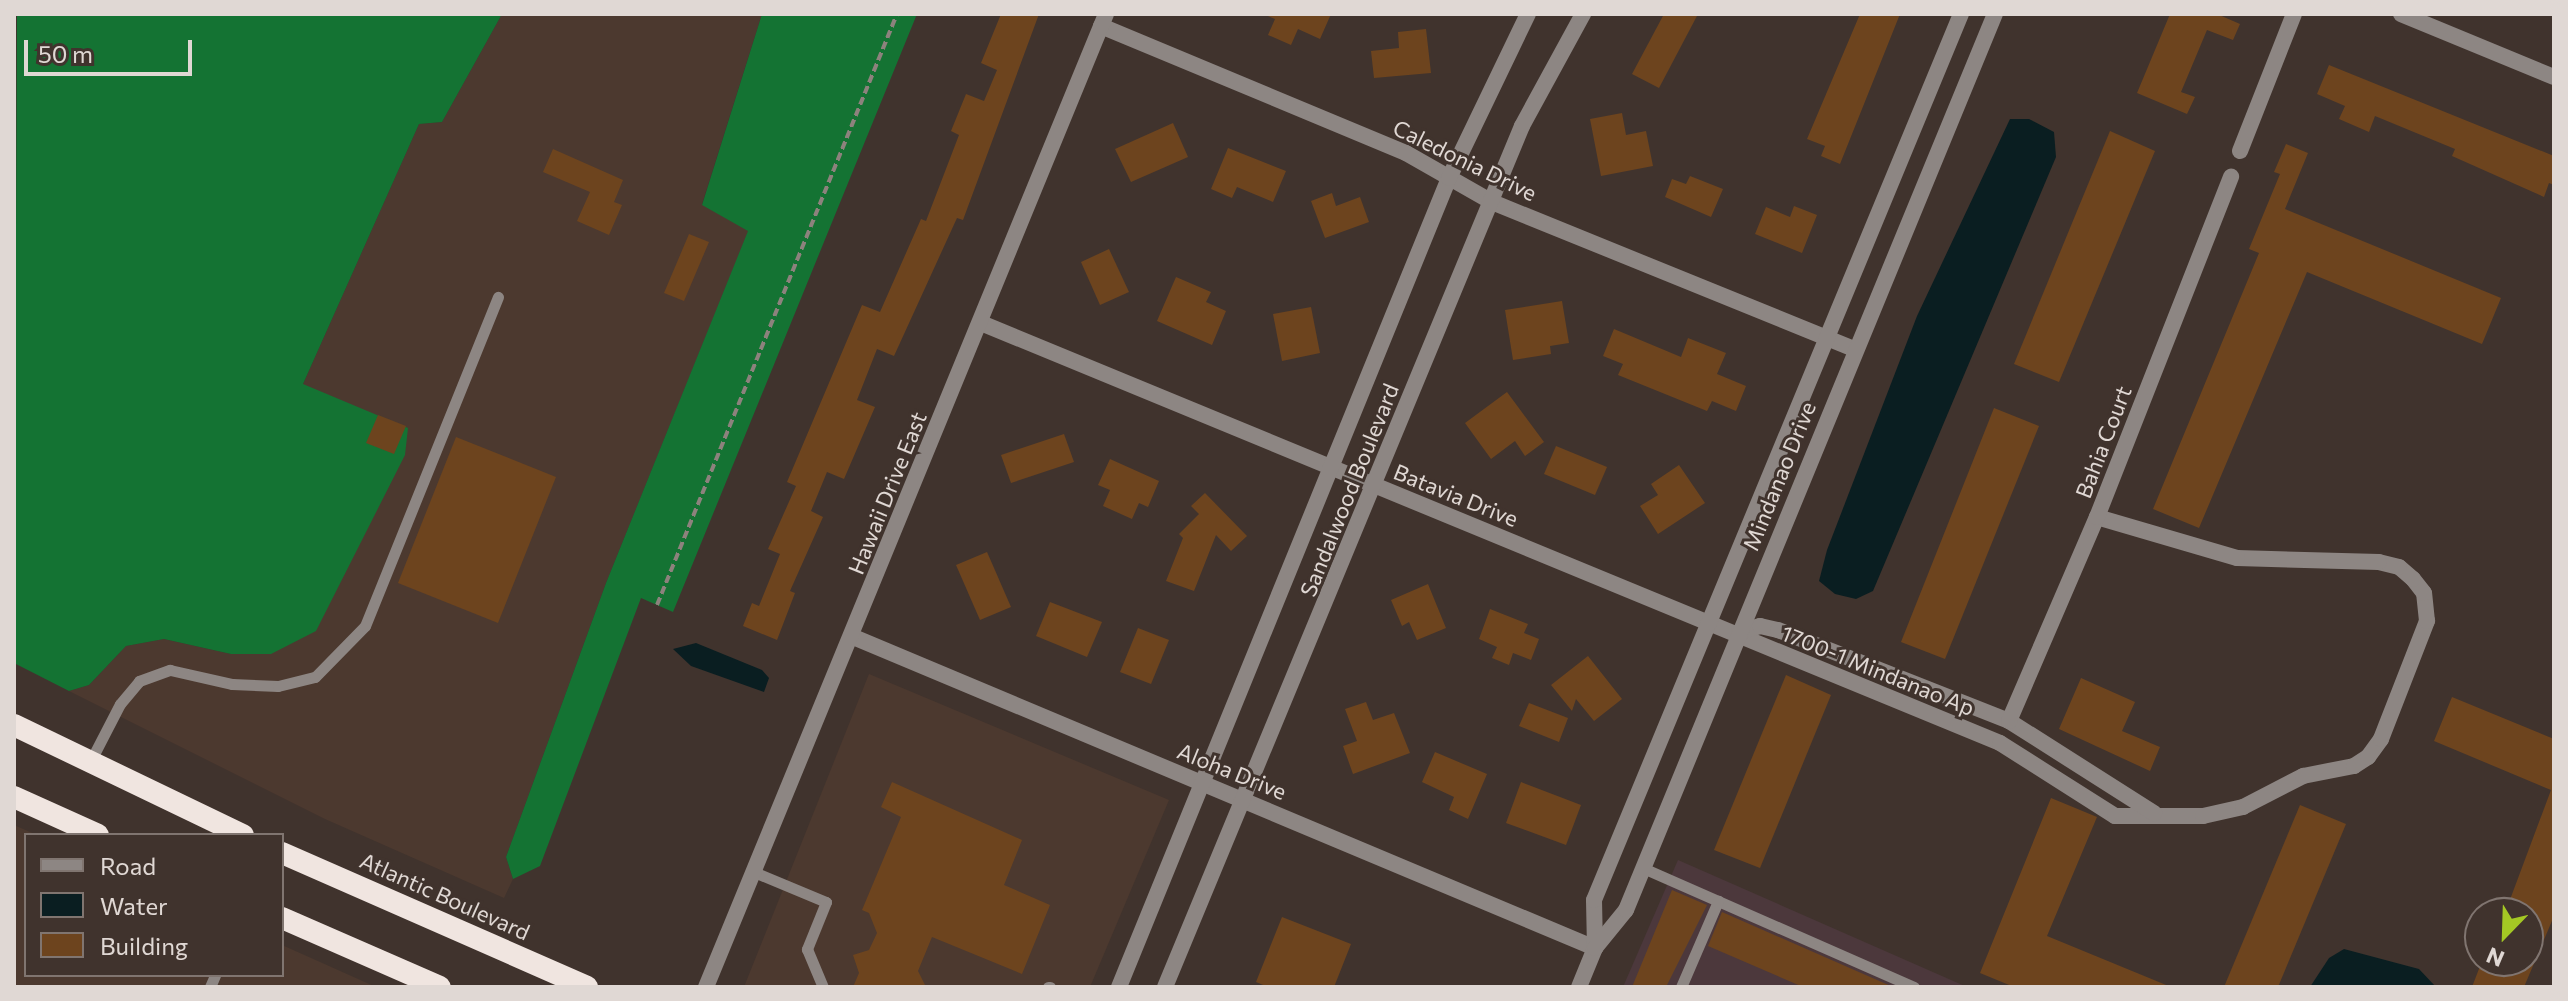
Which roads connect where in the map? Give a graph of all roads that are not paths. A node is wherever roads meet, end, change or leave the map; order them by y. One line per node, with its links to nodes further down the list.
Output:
1 (1528, 14): 11 (street, Sandalwood Boulevard)
2 (1583, 14): 12 (street, Sandalwood Boulevard)
3 (1961, 14): 15 (street, Mindanao Drive)
4 (1995, 14): 16 (street, Mindanao Drive)
5 (2294, 14): 9 (street)
6 (2401, 14): 8 (street)
7 (1104, 20): 11 (street, Caledonia Drive); 14 (street, Hawaii Drive East)
8 (2554, 77)
9 (2240, 151)
10 (2231, 176): 19 (street, Bahia Court)
11 (1449, 178): 12 (street, Caledonia Drive); 17 (street, Sandalwood Boulevard)
12 (1492, 202): 15 (street, Caledonia Drive); 18 (street, Sandalwood Boulevard)
13 (498, 297): 25 (lane)
14 (981, 323): 17 (street, Batavia Drive); 22 (street, Hawaii Drive East)
15 (1826, 338): 16 (street, Caledonia Drive); 20 (street, Mindanao Drive)
16 (1854, 349): 21 (street, Mindanao Drive)
17 (1330, 468): 18 (street, Batavia Drive); 26 (street, Sandalwood Boulevard)
18 (1375, 486): 20 (street, Batavia Drive); 28 (street, Sandalwood Boulevard)
19 (2097, 517): 23 (street, Bahia Court); 29 (street, 1700-1 Mindanao Ap)
20 (1711, 621): 21 (street, Batavia Drive); 37 (street, Mindanao Drive)
21 (1739, 632): 23 (street, 1700-1 Mindanao Ap); 29 (street, 1700-1 Mindanao Ap); 33 (street, Mindanao Drive)
22 (851, 636): 26 (street, Aloha Drive); 34 (street, Hawaii Drive East)
23 (2009, 721): 29 (street, 1700-1 Mindanao Ap)
24 (14, 725): 25 (highway)
25 (90, 762): 31 (highway)
26 (1202, 783): 28 (street, Aloha Drive); 42 (street, Sandalwood Boulevard)
27 (14, 797): 30 (highway)
28 (1243, 799): 37 (street, Aloha Drive); 43 (street, Sandalwood Boulevard)
29 (2154, 813)
30 (94, 833)
31 (239, 833)
32 (284, 854): 39 (highway, Atlantic Boulevard)
33 (1643, 868): 35 (lane); 37 (street, Mindanao Drive)
34 (754, 872): 40 (street, Hawaii Drive East); 41 (lane)
35 (1718, 901): 45 (lane); 46 (lane)
36 (284, 919): 38 (highway)
37 (1595, 948): 44 (street, Mindanao Drive)
38 (440, 987)
39 (587, 987)
40 (706, 987)
41 (823, 987)
42 (1119, 987)
43 (1165, 987)
44 (1579, 987)
45 (1681, 987)
46 (1914, 987)

